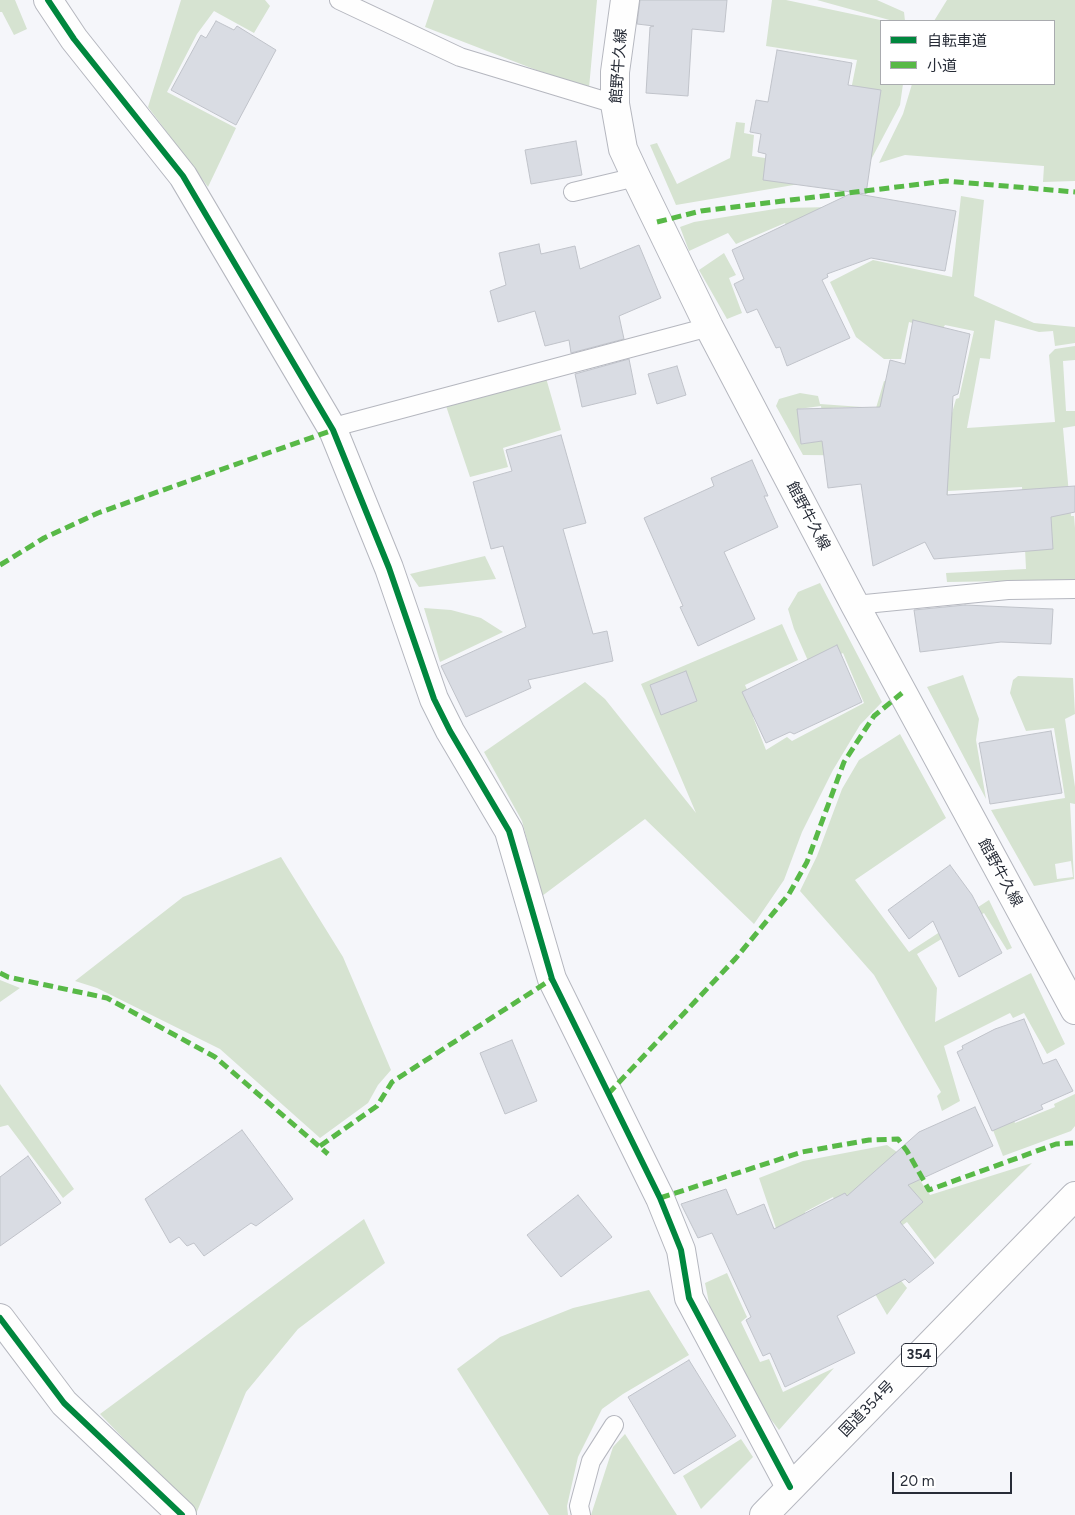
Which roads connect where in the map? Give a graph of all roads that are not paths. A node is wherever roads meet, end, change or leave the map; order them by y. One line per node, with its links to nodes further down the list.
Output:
1 (48, 0): 8 (main road)
2 (339, 0): 4 (lane)
3 (625, 0): 4 (main road, 館野牛久線)
4 (615, 104): 5 (main road, 館野牛久線)
5 (636, 177): 6 (lane); 7 (main road, 館野牛久線)
6 (573, 192)
7 (708, 327): 8 (lane); 10 (main road, 館野牛久線)
8 (333, 430): 15 (main road)
9 (1075, 589): 10 (lane)
10 (855, 605): 11 (main road, 館野牛久線)
11 (1075, 1010)
12 (1075, 1196): 15 (main road, 国道354号 / 354)
13 (0, 1318): 16 (main road)
14 (614, 1425): 17 (lane)
15 (790, 1487): 18 (main road, 国道354号 / 354)
16 (182, 1515)
17 (581, 1515)
18 (764, 1515)

